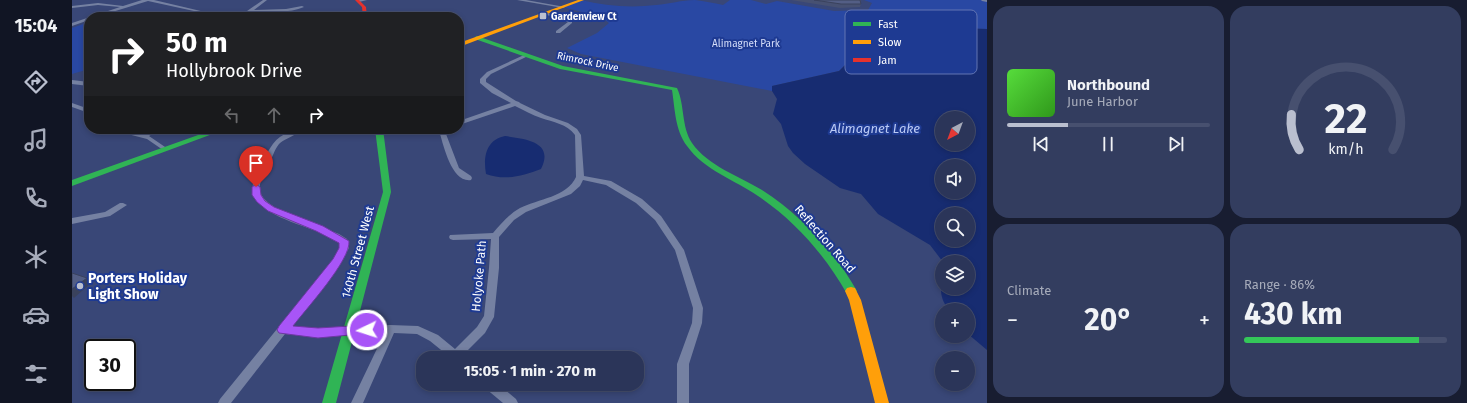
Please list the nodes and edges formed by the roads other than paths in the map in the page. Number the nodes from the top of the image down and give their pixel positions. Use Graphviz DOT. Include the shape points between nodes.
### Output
graph roads {
  1 [pos="148,0"];
  2 [pos="265,0"];
  3 [pos="360,0"];
  4 [pos="519,0"];
  5 [pos="582,0"];
  6 [pos="983,0"];
  7 [pos="987,1"];
  8 [pos="72,7"];
  9 [pos="123,7"];
  10 [pos="302,7"];
  11 [pos="563,7"];
  12 [pos="108,12"];
  13 [pos="203,12"];
  14 [pos="248,12"];
  15 [pos="364,12"];
  16 [pos="545,13"];
  17 [pos="84,20"];
  18 [pos="72,25"];
  19 [pos="558,32"];
  20 [pos="477,38"];
  21 [pos="464,43"];
  22 [pos="526,56"];
  23 [pos="72,82"];
  24 [pos="84,83"];
  25 [pos="675,89"];
  26 [pos="517,103"];
  27 [pos="72,104"];
  28 [pos="82,107"];
  29 [pos="464,121"];
  30 [pos="135,134"];
  31 [pos="147,134"];
  32 [pos="208,134"];
  33 [pos="292,134"];
  34 [pos="380,134"];
  35 [pos="443,134"];
  36 [pos="143,136"];
  37 [pos="165,149"];
  38 [pos="580,177"];
  39 [pos="468,178"];
  40 [pos="72,182"];
  41 [pos="123,205"];
  42 [pos="72,221"];
  43 [pos="495,236"];
  44 [pos="453,237"];
  45 [pos="390,329"];
  46 [pos="283,330"];
  47 [pos="349,331"];
  48 [pos="450,351"];
  49 [pos="463,351"];
  50 [pos="497,391"];
  51 [pos="224,403"];
  52 [pos="329,403"];
  53 [pos="357,403"];
  54 [pos="512,403"];
  55 [pos="683,403"];
  56 [pos="882,403"];
  1 -- 9 [label="street"];
  1 -- 13 [label="street"];
  2 -- 14 [label="street"];
  3 -- 15 [label="street"];
  4 -- 11 [label="street"];
  5 -- 11 [label="street"];
  6 -- 7 [label="street"];
  8 -- 9 [label="street" via="98,4"];
  9 -- 12 [label="street"];
  10 -- 14 [label="street"];
  11 -- 16 [label="street"];
  16 -- 19 [label="street" via="570,21 566,28"];
  16 -- 20 [label="street"];
  17 -- 18 [label="street"];
  20 -- 21 [label="street"];
  20 -- 22 [label="street, Rimrock Drive"];
  22 -- 25 [label="street, Rimrock Drive" via="562,68"];
  22 -- 26 [label="street" via="489,73 483,79 487,86"];
  23 -- 24 [label="street"];
  25 -- 56 [label="street, Reflection Road" via="683,131 690,145 709,162 783,210 802,228 844,278 855,300"];
  26 -- 29 [label="street"];
  26 -- 38 [label="street" via="538,115 575,130 578,135"];
  27 -- 28 [label="street"];
  30 -- 36 [label="street"];
  31 -- 36 [label="street"];
  32 -- 37 [label="street"];
  33 -- 46 [label="street" via="274,144 258,179 257,195 261,202 271,209 336,236 344,241 344,248 338,261"];
  34 -- 47 [label="street, 140th Street West" via="387,192"];
  35 -- 39 [label="street" via="456,169"];
  36 -- 37 [label="street"];
  37 -- 40 [label="street"];
  38 -- 43 [label="street, Holyoke Path" via="577,184 568,192 523,210 511,218"];
  38 -- 55 [label="street" via="608,183 639,201 658,218 679,250 698,308 697,323 683,364"];
  41 -- 42 [label="street" via="107,214"];
  43 -- 44 [label="street"];
  43 -- 49 [label="street, Holyoke Path" via="489,317"];
  45 -- 47 [label="street"];
  45 -- 48 [label="street" via="418,330"];
  45 -- 53 [label="street"];
  46 -- 47 [label="street" via="318,333"];
  46 -- 51 [label="street"];
  47 -- 52 [label="street, 140th Street West"];
  50 -- 54 [label="street"];
}
